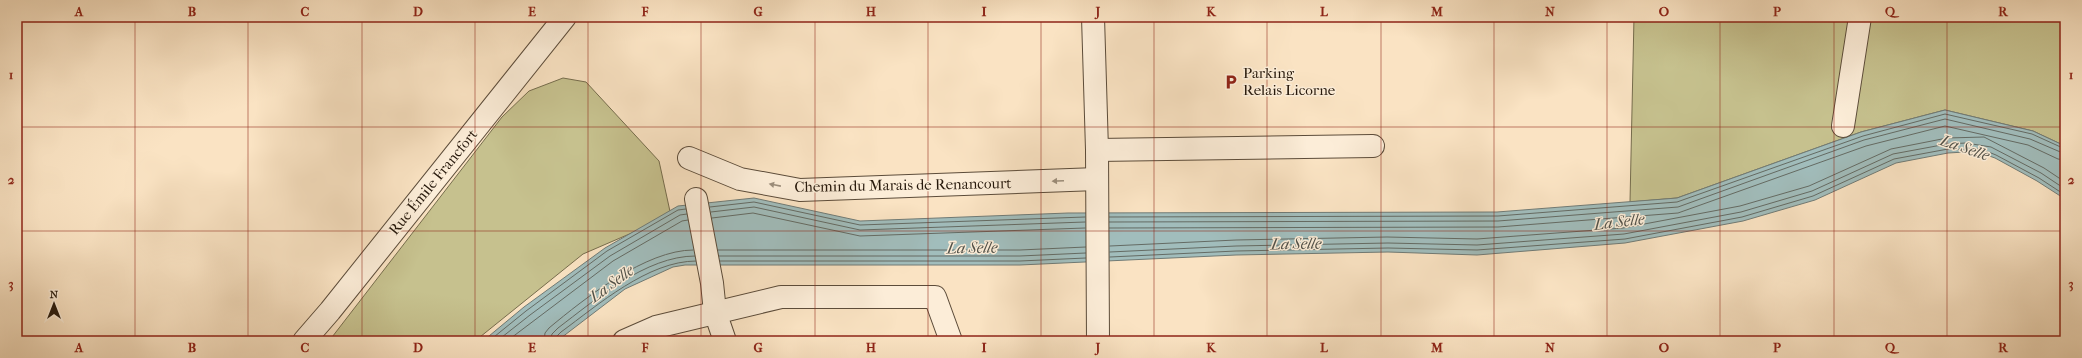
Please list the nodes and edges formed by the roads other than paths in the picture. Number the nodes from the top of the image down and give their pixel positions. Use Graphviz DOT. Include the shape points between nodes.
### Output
graph roads {
  1 [pos="1093,17"];
  2 [pos="1860,17"];
  3 [pos="561,19"];
  4 [pos="1843,126"];
  5 [pos="1373,146"];
  6 [pos="1097,150"];
  7 [pos="689,158"];
  8 [pos="1097,180"];
  9 [pos="696,199"];
  10 [pos="715,312"];
  11 [pos="304,341"];
  12 [pos="624,341"];
  13 [pos="725,341"];
  14 [pos="951,341"];
  15 [pos="1098,341"];
  1 -- 6 [label="street"];
  2 -- 4 [label="street"];
  3 -- 11 [label="street, Rue Émile Francfort"];
  5 -- 6 [label="street"];
  6 -- 8 [label="street"];
  8 -- 7 [label="street, Chemin du Marais de Renancourt, one-way" via="800,190 740,178"];
  8 -- 15 [label="street"];
  9 -- 10 [label="street"];
  10 -- 12 [label="street" via="656,327"];
  10 -- 13 [label="street"];
  10 -- 14 [label="street" via="781,297 935,297"];
}
